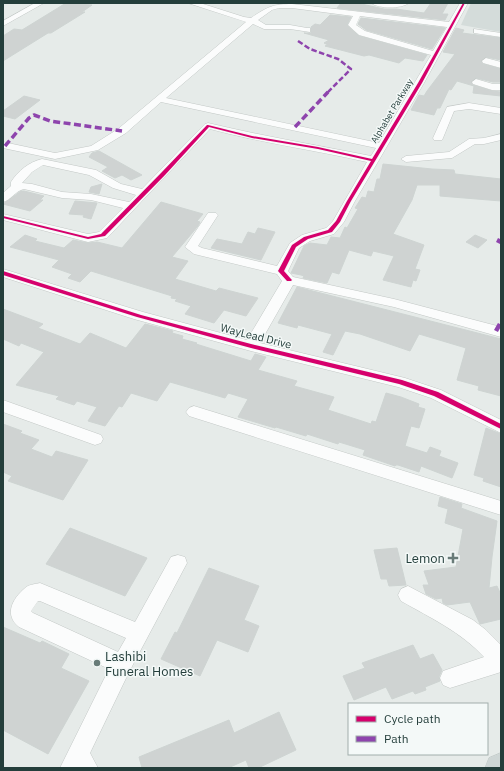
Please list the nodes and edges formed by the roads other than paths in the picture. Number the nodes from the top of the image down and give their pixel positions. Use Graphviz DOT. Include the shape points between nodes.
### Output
graph roads {
  1 [pos="40,3"];
  2 [pos="192,3"];
  3 [pos="375,3"];
  4 [pos="406,3"];
  5 [pos="464,3"];
  6 [pos="358,14"];
  7 [pos="253,20"];
  8 [pos="3,24"];
  9 [pos="451,26"];
  10 [pos="306,30"];
  11 [pos="477,31"];
  12 [pos="501,35"];
  13 [pos="435,54"];
  14 [pos="486,60"];
  15 [pos="501,64"];
  16 [pos="476,82"];
  17 [pos="501,87"];
  18 [pos="159,99"];
  19 [pos="501,111"];
  20 [pos="501,137"];
  21 [pos="438,138"];
  22 [pos="3,145"];
  23 [pos="381,146"];
  24 [pos="373,160"];
  25 [pos="406,160"];
  26 [pos="17,187"];
  27 [pos="143,193"];
  28 [pos="3,199"];
  29 [pos="130,206"];
  30 [pos="212,215"];
  31 [pos="3,217"];
  32 [pos="3,273"];
  33 [pos="285,275"];
  34 [pos="501,332"];
  35 [pos="251,346"];
  36 [pos="3,406"];
  37 [pos="194,412"];
  38 [pos="501,427"];
  39 [pos="95,439"];
  40 [pos="501,508"];
  41 [pos="178,563"];
  42 [pos="408,595"];
  43 [pos="139,634"];
  44 [pos="501,661"];
  45 [pos="122,665"];
  46 [pos="450,678"];
  47 [pos="79,764"];
  1 -- 8 [label="street"];
  2 -- 7 [label="street"];
  3 -- 4 [label="street"];
  5 -- 9 [label="street, Alphabet Parkway"];
  6 -- 7 [label="street" via="279,6 270,8"];
  6 -- 9 [label="street"];
  6 -- 13 [label="street" via="352,25 356,29"];
  7 -- 10 [label="street" via="264,27"];
  7 -- 18 [label="street"];
  9 -- 13 [label="street, Alphabet Parkway"];
  11 -- 12 [label="street"];
  13 -- 23 [label="street, Alphabet Parkway"];
  14 -- 15 [label="street"];
  16 -- 17 [label="street"];
  18 -- 22 [label="street" via="122,131 94,148 55,156"];
  18 -- 23 [label="street"];
  19 -- 21 [label="street" via="460,106 450,109"];
  20 -- 25 [label="street" via="473,141 452,155"];
  23 -- 24 [label="street, Alphabet Parkway"];
  24 -- 27 [label="street" via="208,126"];
  24 -- 33 [label="street, Alphabet Parkway" via="338,222 330,231 306,238 294,246"];
  26 -- 27 [label="street" via="16,182 25,172 42,162 92,172 117,186"];
  26 -- 28 [label="street"];
  26 -- 29 [label="street" via="32,186 62,195 91,197"];
  27 -- 29 [label="street"];
  29 -- 31 [label="street" via="103,235 88,238"];
  30 -- 33 [label="street" via="191,247"];
  32 -- 35 [label="street, WayLead Drive" via="138,316"];
  33 -- 34 [label="street"];
  33 -- 35 [label="street, Alphabet Parkway"];
  35 -- 38 [label="street, WayLead Drive" via="400,382 436,394"];
  36 -- 39 [label="street"];
  37 -- 40 [label="street"];
  41 -- 43 [label="street"];
  42 -- 44 [label="street" via="466,627"];
  43 -- 45 [label="street"];
  43 -- 45 [label="street" via="40,592 32,594 20,610 21,616 26,620"];
  44 -- 46 [label="street"];
  45 -- 47 [label="street"];
}
